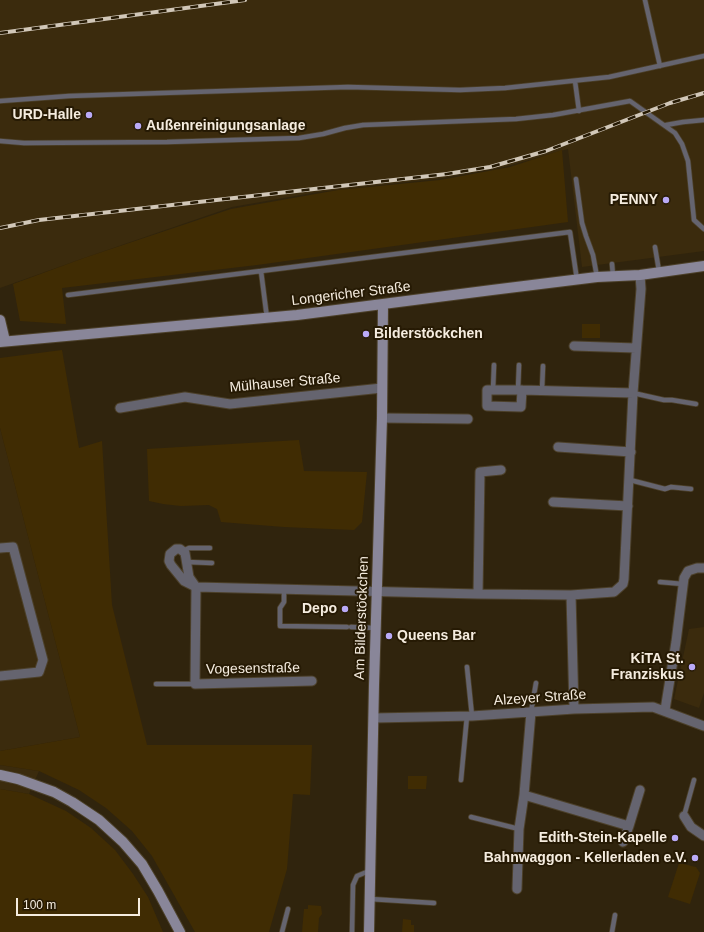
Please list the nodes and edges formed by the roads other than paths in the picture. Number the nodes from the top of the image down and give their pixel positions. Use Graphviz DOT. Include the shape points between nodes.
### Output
graph roads {
  1 [pos="645,0"];
  2 [pos="704,56"];
  3 [pos="660,66"];
  4 [pos="575,81"];
  5 [pos="0,101"];
  6 [pos="579,111"];
  7 [pos="704,120"];
  8 [pos="666,125"];
  9 [pos="0,141"];
  10 [pos="576,179"];
  11 [pos="704,229"];
  12 [pos="655,247"];
  13 [pos="612,264"];
  14 [pos="704,266"];
  15 [pos="261,271"];
  16 [pos="659,271"];
  17 [pos="640,275"];
  18 [pos="613,276"];
  19 [pos="597,278"];
  20 [pos="577,280"];
  21 [pos="68,295"];
  22 [pos="383,304"];
  23 [pos="267,318"];
  24 [pos="0,320"];
  25 [pos="3,342"];
  26 [pos="574,346"];
  27 [pos="636,348"];
  28 [pos="494,364"];
  29 [pos="519,365"];
  30 [pos="543,366"];
  31 [pos="382,388"];
  32 [pos="493,390"];
  33 [pos="520,390"];
  34 [pos="542,390"];
  35 [pos="634,393"];
  36 [pos="696,404"];
  37 [pos="120,408"];
  38 [pos="382,418"];
  39 [pos="468,419"];
  40 [pos="558,447"];
  41 [pos="631,452"];
  42 [pos="501,470"];
  43 [pos="630,480"];
  44 [pos="691,489"];
  45 [pos="554,502"];
  46 [pos="628,506"];
  47 [pos="0,548"];
  48 [pos="210,548"];
  49 [pos="184,551"];
  50 [pos="187,562"];
  51 [pos="212,563"];
  52 [pos="704,568"];
  53 [pos="660,582"];
  54 [pos="683,584"];
  55 [pos="196,587"];
  56 [pos="284,590"];
  57 [pos="377,592"];
  58 [pos="478,594"];
  59 [pos="571,595"];
  60 [pos="376,628"];
  61 [pos="467,667"];
  62 [pos="0,676"];
  63 [pos="312,682"];
  64 [pos="536,683"];
  65 [pos="156,684"];
  66 [pos="195,684"];
  67 [pos="574,709"];
  68 [pos="665,710"];
  69 [pos="531,712"];
  70 [pos="469,716"];
  71 [pos="374,718"];
  72 [pos="704,726"];
  73 [pos="0,775"];
  74 [pos="461,780"];
  75 [pos="694,780"];
  76 [pos="640,790"];
  77 [pos="524,795"];
  78 [pos="684,816"];
  79 [pos="471,817"];
  80 [pos="629,826"];
  81 [pos="519,829"];
  82 [pos="704,836"];
  83 [pos="623,842"];
  84 [pos="371,871"];
  85 [pos="517,889"];
  86 [pos="370,899"];
  87 [pos="434,903"];
  88 [pos="288,908"];
  89 [pos="615,915"];
  90 [pos="178,929"];
  91 [pos="282,932"];
  92 [pos="352,932"];
  93 [pos="370,932"];
  94 [pos="612,932"];
  1 -- 3 [label="lane"];
  2 -- 3 [label="lane"];
  3 -- 4 [label="lane"];
  4 -- 5 [label="lane" via="481,89 348,87 69,96"];
  4 -- 6 [label="lane"];
  6 -- 8 [label="lane" via="630,102"];
  6 -- 9 [label="lane" via="516,119 363,125 299,138 167,142"];
  7 -- 8 [label="lane"];
  8 -- 11 [label="lane" via="682,144 688,161 694,220"];
  10 -- 19 [label="lane" via="582,223 593,255"];
  12 -- 16 [label="lane"];
  13 -- 18 [label="lane"];
  14 -- 16 [label="street, Longericher Straße"];
  15 -- 20 [label="lane" via="570,232"];
  15 -- 21 [label="lane"];
  15 -- 23 [label="lane"];
  16 -- 17 [label="street, Longericher Straße"];
  17 -- 18 [label="street, Longericher Straße"];
  17 -- 27 [label="street"];
  18 -- 19 [label="street, Longericher Straße"];
  19 -- 20 [label="street, Longericher Straße"];
  20 -- 22 [label="street, Longericher Straße"];
  22 -- 23 [label="street, Longericher Straße"];
  22 -- 31 [label="street, Am Bilderstöckchen"];
  23 -- 25 [label="street, Longericher Straße"];
  24 -- 25 [label="street"];
  26 -- 27 [label="street"];
  27 -- 35 [label="street"];
  28 -- 32 [label="lane"];
  29 -- 33 [label="lane"];
  30 -- 34 [label="lane"];
  31 -- 37 [label="street, Mülhauser Straße" via="230,404 184,397"];
  31 -- 38 [label="street, Am Bilderstöckchen"];
  32 -- 33 [label="street"];
  32 -- 33 [label="street" via="487,390 487,406 521,407"];
  33 -- 34 [label="street"];
  34 -- 35 [label="street"];
  35 -- 36 [label="lane"];
  35 -- 41 [label="street"];
  38 -- 39 [label="street"];
  38 -- 57 [label="street, Am Bilderstöckchen"];
  40 -- 41 [label="street"];
  41 -- 43 [label="street"];
  42 -- 58 [label="street" via="480,472"];
  43 -- 44 [label="lane" via="665,489"];
  43 -- 46 [label="street"];
  45 -- 46 [label="street"];
  46 -- 59 [label="street" via="623,584 614,592"];
  47 -- 62 [label="street" via="13,547 43,660 39,672"];
  48 -- 49 [label="lane" via="189,548"];
  49 -- 50 [label="street, Vogesenstraße"];
  49 -- 55 [label="street" via="172,551 169,561 184,580"];
  50 -- 51 [label="lane"];
  50 -- 55 [label="street, Vogesenstraße" via="189,577"];
  52 -- 54 [label="street" via="688,571"];
  53 -- 54 [label="lane"];
  54 -- 68 [label="street"];
  55 -- 56 [label="street"];
  55 -- 66 [label="street, Vogesenstraße"];
  56 -- 57 [label="street"];
  56 -- 60 [label="lane" via="280,626"];
  57 -- 58 [label="street"];
  57 -- 60 [label="street, Am Bilderstöckchen"];
  58 -- 59 [label="street"];
  59 -- 67 [label="street"];
  60 -- 71 [label="street, Am Bilderstöckchen"];
  61 -- 70 [label="lane"];
  63 -- 66 [label="street, Vogesenstraße"];
  64 -- 69 [label="lane"];
  65 -- 66 [label="lane"];
  67 -- 68 [label="street, Alzeyer Straße" via="653,707"];
  67 -- 69 [label="street, Alzeyer Straße"];
  68 -- 72 [label="street, Alzeyer Straße"];
  69 -- 70 [label="street, Alzeyer Straße"];
  69 -- 77 [label="street"];
  70 -- 71 [label="street, Alzeyer Straße"];
  70 -- 74 [label="lane"];
  71 -- 84 [label="street, Am Bilderstöckchen"];
  73 -- 90 [label="street" via="54,792 99,820 142,864"];
  75 -- 78 [label="lane"];
  76 -- 80 [label="street"];
  77 -- 80 [label="street"];
  77 -- 81 [label="street"];
  78 -- 82 [label="street" via="691,827"];
  79 -- 81 [label="lane"];
  80 -- 83 [label="street"];
  81 -- 85 [label="street"];
  84 -- 86 [label="street, Am Bilderstöckchen"];
  84 -- 92 [label="lane" via="357,876 353,885"];
  86 -- 87 [label="lane"];
  86 -- 93 [label="street, Am Bilderstöckchen"];
  88 -- 91 [label="lane"];
  89 -- 94 [label="lane"];
}
